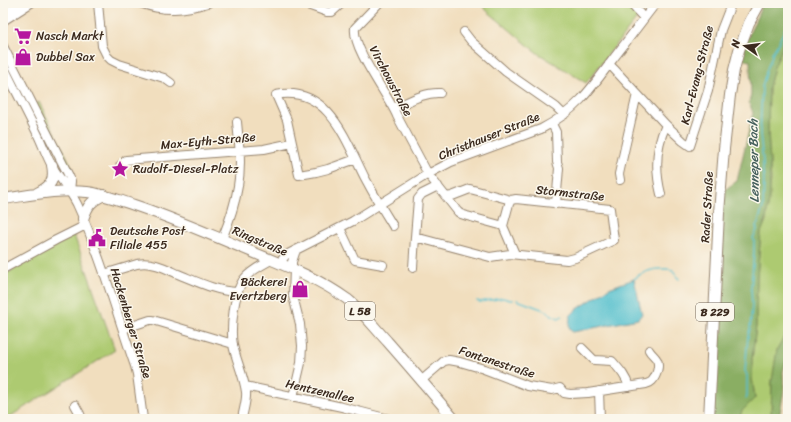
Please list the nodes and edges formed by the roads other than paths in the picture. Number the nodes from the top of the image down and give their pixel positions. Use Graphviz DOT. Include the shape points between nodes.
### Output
graph roads {
  1 [pos="26,3"];
  2 [pos="31,3"];
  3 [pos="98,3"];
  4 [pos="140,3"];
  5 [pos="208,3"];
  6 [pos="302,3"];
  7 [pos="342,3"];
  8 [pos="379,3"];
  9 [pos="630,3"];
  10 [pos="656,3"];
  11 [pos="730,3"];
  12 [pos="760,3"];
  13 [pos="3,13"];
  14 [pos="644,18"];
  15 [pos="3,21"];
  16 [pos="464,32"];
  17 [pos="3,46"];
  18 [pos="610,64"];
  19 [pos="3,65"];
  20 [pos="171,83"];
  21 [pos="440,93"];
  22 [pos="637,94"];
  23 [pos="394,108"];
  24 [pos="564,115"];
  25 [pos="237,122"];
  26 [pos="552,124"];
  27 [pos="666,125"];
  28 [pos="292,143"];
  29 [pos="239,151"];
  30 [pos="356,159"];
  31 [pos="52,165"];
  32 [pos="120,166"];
  33 [pos="428,174"];
  34 [pos="620,180"];
  35 [pos="438,186"];
  36 [pos="70,192"];
  37 [pos="36,194"];
  38 [pos="661,194"];
  39 [pos="104,195"];
  40 [pos="446,197"];
  41 [pos="3,199"];
  42 [pos="511,200"];
  43 [pos="380,204"];
  44 [pos="556,204"];
  45 [pos="85,222"];
  46 [pos="393,226"];
  47 [pos="503,226"];
  48 [pos="340,228"];
  49 [pos="416,237"];
  50 [pos="222,239"];
  51 [pos="296,250"];
  52 [pos="514,254"];
  53 [pos="275,262"];
  54 [pos="383,265"];
  55 [pos="413,268"];
  56 [pos="3,269"];
  57 [pos="293,269"];
  58 [pos="104,274"];
  59 [pos="237,292"];
  60 [pos="123,329"];
  61 [pos="233,344"];
  62 [pos="582,348"];
  63 [pos="649,350"];
  64 [pos="422,380"];
  65 [pos="245,386"];
  66 [pos="629,387"];
  67 [pos="599,391"];
  68 [pos="293,397"];
  69 [pos="75,405"];
  70 [pos="82,419"];
  71 [pos="143,419"];
  72 [pos="242,419"];
  73 [pos="389,419"];
  74 [pos="454,419"];
  75 [pos="600,419"];
  76 [pos="709,419"];
  1 -- 13 [label="street"];
  2 -- 15 [label="street"];
  3 -- 20 [label="street" via="102,46 107,56 119,64 164,78"];
  4 -- 5 [label="street" via="157,8 175,9"];
  6 -- 7 [label="street" via="327,12 332,12"];
  8 -- 23 [label="street, Virchowstraße" via="355,28 355,34 363,55"];
  9 -- 14 [label="street"];
  10 -- 14 [label="street, Christhauser Straße"];
  11 -- 27 [label="street, Karl-Evang-Straße" via="721,30 708,91 690,146"];
  12 -- 76 [label="main road, Rader Straße / B 229" via="749,23 734,70 724,149"];
  14 -- 18 [label="street, Christhauser Straße"];
  16 -- 24 [label="street" via="471,42 506,72"];
  17 -- 36 [label="street, Hackenberger Straße" via="70,176"];
  18 -- 22 [label="street, Karl-Evang-Straße"];
  18 -- 24 [label="street, Christhauser Straße" via="574,108"];
  19 -- 31 [label="street, Hackenberger Straße"];
  21 -- 23 [label="street" via="432,92"];
  22 -- 27 [label="street, Karl-Evang-Straße"];
  22 -- 34 [label="street" via="619,174"];
  23 -- 33 [label="street, Virchowstraße"];
  24 -- 26 [label="street, Christhauser Straße"];
  25 -- 29 [label="street"];
  26 -- 33 [label="street, Christhauser Straße" via="451,162"];
  26 -- 44 [label="street" via="556,132 559,168"];
  27 -- 38 [label="street, Karl-Evang-Straße" via="661,135 657,160 657,180"];
  28 -- 29 [label="street, Max-Eyth-Straße"];
  28 -- 30 [label="street" via="299,174 328,169"];
  28 -- 30 [label="street" via="287,120 276,95 300,95 322,106 339,127"];
  29 -- 32 [label="street, Max-Eyth-Straße" via="126,160"];
  29 -- 50 [label="street" via="240,174 237,194"];
  30 -- 43 [label="street"];
  31 -- 36 [label="street, Hackenberger Straße"];
  31 -- 37 [label="main road" via="52,181 45,190"];
  33 -- 35 [label="street"];
  33 -- 43 [label="street, Christhauser Straße"];
  35 -- 40 [label="street"];
  35 -- 49 [label="street" via="422,194 418,199"];
  36 -- 37 [label="main road, Ringstraße / L 58"];
  36 -- 39 [label="main road, Ringstraße / L 58"];
  36 -- 45 [label="street, Hackenberger Straße"];
  37 -- 41 [label="main road, Ringstraße / L 58"];
  39 -- 45 [label="main road" via="89,205"];
  39 -- 50 [label="main road, Ringstraße / L 58"];
  40 -- 42 [label="street, Stormstraße" via="470,189"];
  40 -- 47 [label="street" via="460,213"];
  42 -- 44 [label="street, Stormstraße"];
  42 -- 47 [label="street"];
  43 -- 46 [label="street"];
  43 -- 48 [label="street, Christhauser Straße"];
  44 -- 52 [label="street, Stormstraße" via="610,209 614,240 569,260"];
  45 -- 56 [label="street"];
  45 -- 58 [label="street, Hackenberger Straße"];
  47 -- 52 [label="street"];
  48 -- 51 [label="street, Christhauser Straße"];
  48 -- 54 [label="street" via="355,260"];
  49 -- 52 [label="street" via="490,257"];
  49 -- 55 [label="street"];
  50 -- 53 [label="main road, Ringstraße / L 58"];
  51 -- 53 [label="street, Christhauser Straße"];
  51 -- 57 [label="street" via="292,262"];
  53 -- 57 [label="main road, Ringstraße / L 58"];
  53 -- 59 [label="street, Christhauser Straße" via="262,265 246,276"];
  57 -- 64 [label="main road, Ringstraße / L 58" via="348,300"];
  57 -- 68 [label="street" via="292,296 300,324 302,346"];
  58 -- 59 [label="street" via="137,264 151,263 207,286"];
  58 -- 60 [label="street, Hackenberger Straße"];
  59 -- 61 [label="street, Christhauser Straße"];
  60 -- 61 [label="street" via="153,320"];
  60 -- 71 [label="street, Hackenberger Straße" via="137,374"];
  61 -- 65 [label="street, Christhauser Straße"];
  62 -- 66 [label="street" via="594,360 612,361"];
  63 -- 66 [label="street, Fontanestraße" via="658,363 654,379 649,383"];
  64 -- 67 [label="street, Fontanestraße" via="444,361 449,360 469,364 540,389 560,388 564,393 570,394"];
  64 -- 74 [label="main road, Ringstraße / L 58"];
  65 -- 68 [label="street, Hentzenallee"];
  65 -- 72 [label="street, Christhauser Straße"];
  66 -- 67 [label="street, Fontanestraße"];
  67 -- 75 [label="street"];
  68 -- 73 [label="street, Hentzenallee"];
  69 -- 70 [label="street"];
}
